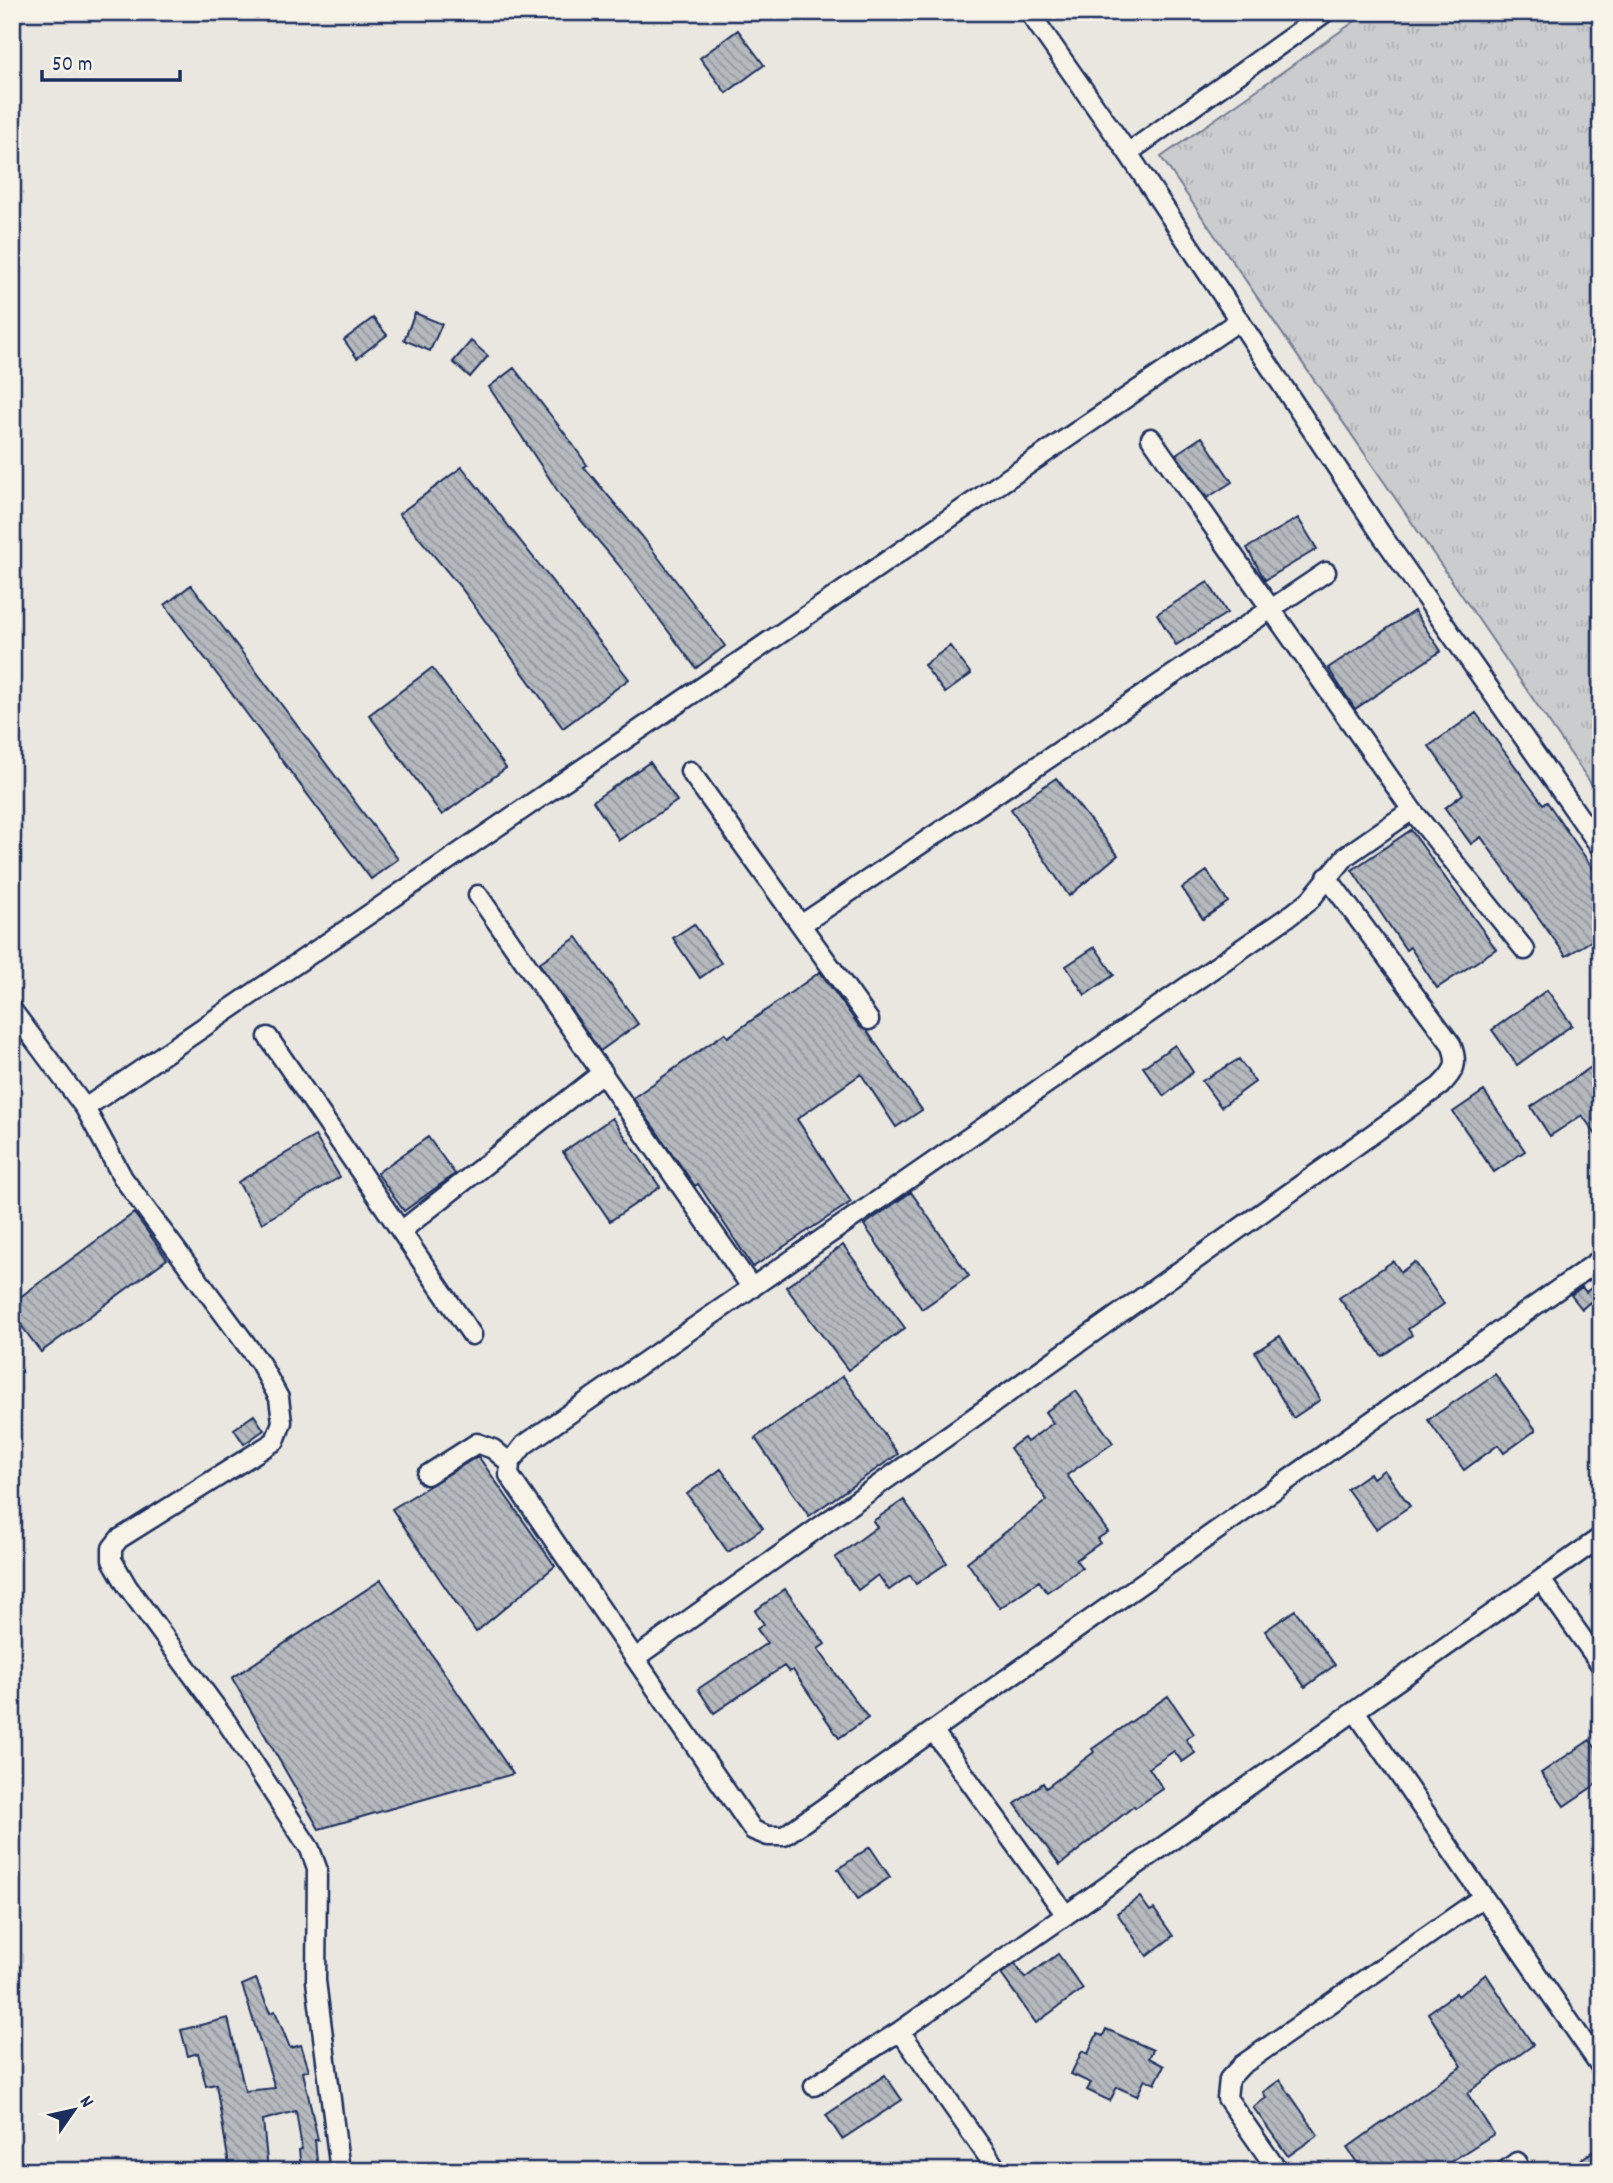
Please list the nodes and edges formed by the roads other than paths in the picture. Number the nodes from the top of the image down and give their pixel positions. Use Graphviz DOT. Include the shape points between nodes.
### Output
graph roads {
  1 [pos="1029,12"];
  2 [pos="1326,12"];
  3 [pos="1128,153"];
  4 [pos="1240,320"];
  5 [pos="1151,438"];
  6 [pos="1326,572"];
  7 [pos="1272,607"];
  8 [pos="690,771"];
  9 [pos="1412,810"];
  10 [pos="1601,848"];
  11 [pos="1327,877"];
  12 [pos="478,895"];
  13 [pos="802,925"];
  14 [pos="1525,950"];
  15 [pos="12,1010"];
  16 [pos="869,1020"];
  17 [pos="268,1037"];
  18 [pos="603,1072"];
  19 [pos="85,1108"];
  20 [pos="401,1231"];
  21 [pos="1601,1259"];
  22 [pos="752,1288"];
  23 [pos="472,1335"];
  24 [pos="510,1462"];
  25 [pos="427,1475"];
  26 [pos="1601,1537"];
  27 [pos="1541,1580"];
  28 [pos="635,1658"];
  29 [pos="1601,1665"];
  30 [pos="1354,1711"];
  31 [pos="934,1731"];
  32 [pos="1483,1898"];
  33 [pos="1066,1916"];
  34 [pos="900,2031"];
  35 [pos="1601,2067"];
  36 [pos="814,2086"];
  37 [pos="340,2171"];
  38 [pos="998,2171"];
  39 [pos="1278,2171"];
  1 -- 3 [label="street"];
  2 -- 3 [label="street"];
  3 -- 4 [label="street"];
  4 -- 10 [label="street" via="1381,534"];
  4 -- 19 [label="street"];
  5 -- 7 [label="street"];
  6 -- 7 [label="street"];
  7 -- 9 [label="street"];
  7 -- 13 [label="street"];
  8 -- 13 [label="street"];
  9 -- 11 [label="street" via="1346,856"];
  9 -- 14 [label="street"];
  11 -- 22 [label="street" via="1292,914"];
  11 -- 28 [label="street" via="1451,1044 1457,1060 1453,1073"];
  12 -- 18 [label="street"];
  13 -- 16 [label="street"];
  15 -- 19 [label="street"];
  17 -- 20 [label="street"];
  18 -- 20 [label="street"];
  18 -- 22 [label="street"];
  19 -- 37 [label="street" via="122,1178 261,1363 279,1398 282,1422 275,1441 119,1539 112,1548 112,1560 310,1849 317,1868 316,1981"];
  20 -- 23 [label="street"];
  21 -- 31 [label="street"];
  22 -- 24 [label="street" via="524,1445"];
  24 -- 25 [label="street" via="477,1443"];
  24 -- 28 [label="street" via="513,1485"];
  26 -- 27 [label="street"];
  27 -- 29 [label="street"];
  27 -- 30 [label="street"];
  28 -- 31 [label="street" via="753,1829 768,1836 784,1836"];
  30 -- 32 [label="street"];
  30 -- 33 [label="street"];
  31 -- 33 [label="street"];
  32 -- 35 [label="street"];
  32 -- 39 [label="street" via="1242,2065 1229,2079 1227,2098"];
  33 -- 34 [label="street"];
  34 -- 36 [label="street"];
  34 -- 38 [label="street"];
}
